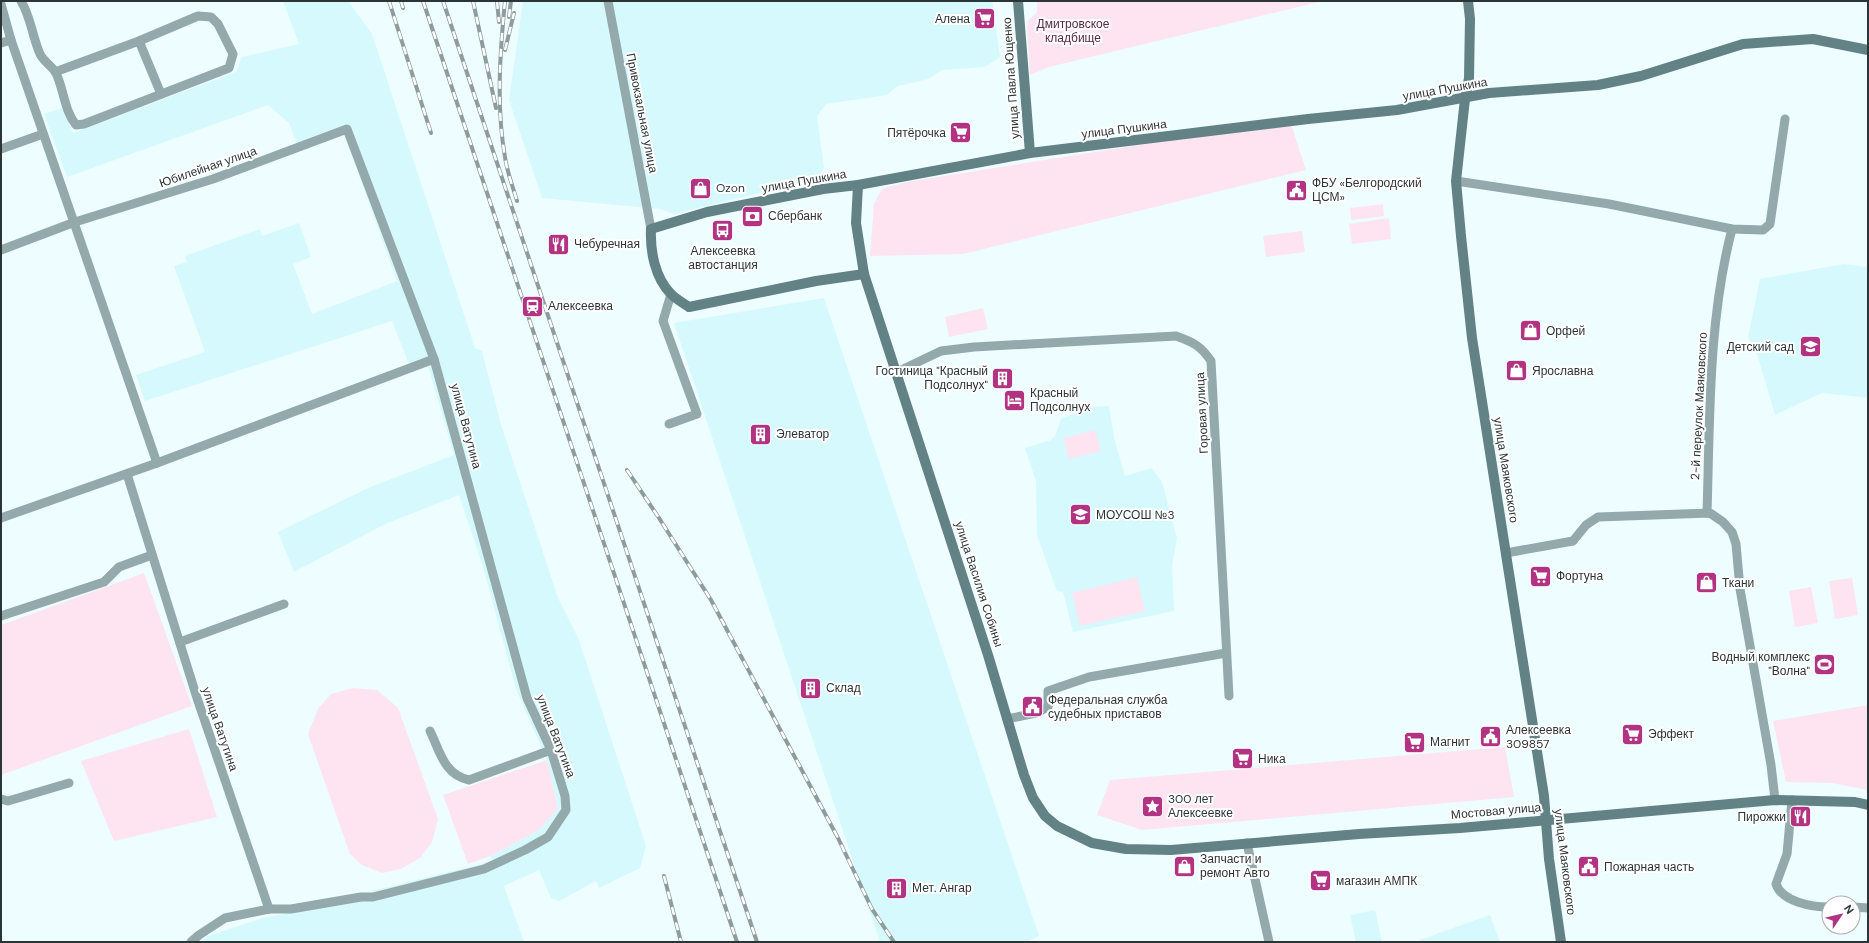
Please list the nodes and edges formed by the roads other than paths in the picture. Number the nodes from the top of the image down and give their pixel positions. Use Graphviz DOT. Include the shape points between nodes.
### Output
graph roads {
  1 [pos="21,1"];
  2 [pos="608,1"];
  3 [pos="1018,1"];
  4 [pos="1468,1"];
  5 [pos="1,4"];
  6 [pos="11,40"];
  7 [pos="139,41"];
  8 [pos="1,43"];
  9 [pos="1868,50"];
  10 [pos="55,72"];
  11 [pos="161,94"];
  12 [pos="1465,99"];
  13 [pos="1784,119"];
  14 [pos="347,129"];
  15 [pos="43,134"];
  16 [pos="1,149"];
  17 [pos="1030,153"];
  18 [pos="1456,181"];
  19 [pos="858,185"];
  20 [pos="75,222"];
  21 [pos="651,229"];
  22 [pos="1732,229"];
  23 [pos="1,250"];
  24 [pos="864,274"];
  25 [pos="671,294"];
  26 [pos="434,359"];
  27 [pos="897,372"];
  28 [pos="669,424"];
  29 [pos="157,463"];
  30 [pos="127,474"];
  31 [pos="1707,513"];
  32 [pos="1,518"];
  33 [pos="1506,553"];
  34 [pos="152,554"];
  35 [pos="284,604"];
  36 [pos="1,616"];
  37 [pos="180,642"];
  38 [pos="1226,653"];
  39 [pos="1229,696"];
  40 [pos="1007,719"];
  41 [pos="430,731"];
  42 [pos="551,750"];
  43 [pos="69,783"];
  44 [pos="1,799"];
  45 [pos="1775,800"];
  46 [pos="1792,800"];
  47 [pos="1868,805"];
  48 [pos="1546,820"];
  49 [pos="1247,843"];
  50 [pos="1126,850"];
  51 [pos="1821,907"];
  52 [pos="269,909"];
  53 [pos="191,942"];
  54 [pos="1269,942"];
  55 [pos="1562,942"];
  1 -- 10 [label="street" via="27,11 40,54"];
  2 -- 21 [label="street, Привокзальная улица"];
  3 -- 17 [label="street, улица Павла Ющенко"];
  4 -- 12 [label="street, улица Маяковского" via="1470,64"];
  5 -- 6 [label="street"];
  6 -- 8 [label="street"];
  6 -- 15 [label="street"];
  7 -- 10 [label="street"];
  7 -- 11 [label="street"];
  7 -- 11 [label="street" via="198,16 211,17 218,24 233,54 229,68"];
  9 -- 12 [label="street, улица Пушкина" via="1813,40 1743,44 1641,76 1598,85 1489,94"];
  10 -- 11 [label="street" via="70,118 76,125"];
  12 -- 17 [label="street, улица Пушкина" via="1397,110 1302,119"];
  12 -- 18 [label="street, улица Маяковского"];
  13 -- 22 [label="street" via="1770,224 1763,230"];
  14 -- 20 [label="street, Юбилейная улица" via="213,179"];
  14 -- 26 [label="street, улица Ватутина"];
  15 -- 16 [label="street"];
  15 -- 20 [label="street"];
  17 -- 19 [label="street, улица Пушкина"];
  18 -- 22 [label="street" via="1610,204"];
  18 -- 33 [label="street, улица Маяковского" via="1472,338"];
  19 -- 21 [label="street, улица Пушкина" via="823,189 707,212"];
  19 -- 24 [label="street, улица Василия Собины" via="856,223"];
  20 -- 23 [label="street, Юбилейная улица"];
  20 -- 29 [label="street"];
  21 -- 25 [label="street" via="650,244 657,270"];
  22 -- 31 [label="street, 2-й переулок Маяковского" via="1712,352"];
  24 -- 25 [label="street" via="816,281 689,307"];
  24 -- 27 [label="street, улица Василия Собины"];
  25 -- 28 [label="street" via="663,321 697,414"];
  26 -- 29 [label="street"];
  26 -- 42 [label="street, улица Ватутина" via="527,698"];
  27 -- 38 [label="street, Горовая улица" via="941,351 974,347 1176,336 1204,350 1211,361"];
  27 -- 40 [label="street, улица Василия Собины"];
  29 -- 30 [label="street"];
  30 -- 32 [label="street"];
  30 -- 34 [label="street, улица Ватутина"];
  31 -- 33 [label="street" via="1598,517 1586,525 1573,541"];
  31 -- 45 [label="street" via="1716,516 1728,526 1736,544 1740,589"];
  33 -- 48 [label="street, улица Маяковского"];
  34 -- 36 [label="street" via="119,567 104,582"];
  34 -- 37 [label="street, улица Ватутина"];
  35 -- 37 [label="street"];
  37 -- 52 [label="street, улица Ватутина"];
  38 -- 39 [label="street, Горовая улица"];
  38 -- 40 [label="street" via="1089,677 1048,691 1048,707 1036,713"];
  40 -- 50 [label="street, улица Василия Собины" via="1033,798 1045,816 1057,826 1092,843"];
  41 -- 42 [label="street" via="448,769 458,778 469,780"];
  42 -- 52 [label="street, улица Ватутина" via="565,796 566,810 548,837 525,850 484,869 373,896 291,909"];
  43 -- 44 [label="street" via="8,801"];
  45 -- 46 [label="street, Мостовая улица"];
  45 -- 48 [label="street, Мостовая улица"];
  46 -- 47 [label="street, Мостовая улица" via="1855,802"];
  46 -- 51 [label="street" via="1787,854 1776,884 1779,892 1792,900"];
  48 -- 49 [label="street, Мостовая улица"];
  48 -- 55 [label="street, улица Маяковского" via="1549,859"];
  49 -- 50 [label="street, Мостовая улица" via="1171,850"];
  49 -- 54 [label="street"];
  52 -- 53 [label="street, улица Ватутина" via="225,918"];
}
